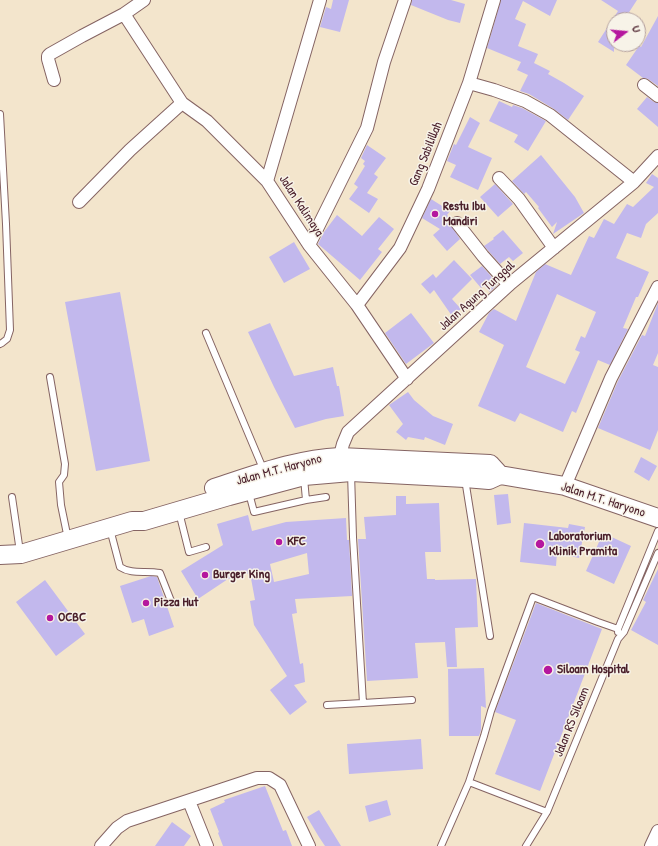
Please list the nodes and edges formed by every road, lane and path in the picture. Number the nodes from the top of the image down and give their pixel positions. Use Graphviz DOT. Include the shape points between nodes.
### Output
graph roads {
  1 [pos="144,0"];
  2 [pos="320,0"];
  3 [pos="405,0"];
  4 [pos="494,0"];
  5 [pos="124,14"];
  6 [pos="54,80"];
  7 [pos="469,83"];
  8 [pos="644,85"];
  9 [pos="658,96"];
  10 [pos="182,103"];
  11 [pos="0,114"];
  12 [pos="658,156"];
  13 [pos="499,178"];
  14 [pos="267,181"];
  15 [pos="634,182"];
  16 [pos="79,202"];
  17 [pos="457,223"];
  18 [pos="309,245"];
  19 [pos="554,248"];
  20 [pos="509,285"];
  21 [pos="658,287"];
  22 [pos="357,305"];
  23 [pos="206,333"];
  24 [pos="0,344"];
  25 [pos="50,378"];
  26 [pos="407,378"];
  27 [pos="342,467"];
  28 [pos="264,472"];
  29 [pos="500,475"];
  30 [pos="304,476"];
  31 [pos="465,478"];
  32 [pos="565,486"];
  33 [pos="248,491"];
  34 [pos="12,497"];
  35 [pos="326,497"];
  36 [pos="306,500"];
  37 [pos="178,511"];
  38 [pos="658,518"];
  39 [pos="132,521"];
  40 [pos="109,528"];
  41 [pos="658,531"];
  42 [pos="69,540"];
  43 [pos="206,547"];
  44 [pos="658,552"];
  45 [pos="20,554"];
  46 [pos="0,555"];
  47 [pos="171,601"];
  48 [pos="618,629"];
  49 [pos="490,636"];
  50 [pos="618,639"];
  51 [pos="412,700"];
  52 [pos="363,703"];
  53 [pos="327,704"];
  54 [pos="469,782"];
  55 [pos="189,801"];
  56 [pos="547,812"];
  57 [pos="658,831"];
  58 [pos="101,846"];
  59 [pos="207,846"];
  60 [pos="309,846"];
  61 [pos="440,846"];
  62 [pos="526,846"];
  63 [pos="651,846"];
  1 -- 5 [label="street"];
  2 -- 14 [label="street, Jalan Kalimaya"];
  3 -- 18 [label="street" via="384,62 367,128"];
  4 -- 7 [label="street, Gang Sabilillah"];
  5 -- 6 [label="street" via="50,54 48,59"];
  5 -- 10 [label="street"];
  7 -- 15 [label="street" via="524,101 550,116"];
  7 -- 22 [label="street, Gang Sabilillah" via="428,189 400,248"];
  8 -- 9 [label="street"];
  10 -- 14 [label="street" via="207,121"];
  10 -- 16 [label="street" via="130,150"];
  11 -- 24 [label="lane" via="10,330 7,339"];
  12 -- 15 [label="street, Jalan Agung Tunggal"];
  13 -- 19 [label="street" via="519,199"];
  14 -- 18 [label="street, Jalan Kalimaya"];
  15 -- 19 [label="street, Jalan Agung Tunggal"];
  17 -- 20 [label="street"];
  18 -- 22 [label="street, Jalan Kalimaya"];
  19 -- 20 [label="street, Jalan Agung Tunggal"];
  20 -- 26 [label="street, Jalan Agung Tunggal"];
  21 -- 32 [label="street" via="611,378"];
  22 -- 26 [label="street, Jalan Kalimaya"];
  23 -- 28 [label="lane"];
  25 -- 42 [label="lane" via="65,464 64,475 59,482"];
  26 -- 27 [label="street, Jalan Agung Tunggal" via="348,432 344,439"];
  27 -- 28 [label="main road, Jalan M.T. Haryono" via="324,458"];
  27 -- 29 [label="main road, Jalan M.T. Haryono" via="490,464"];
  27 -- 30 [label="main road, Jalan M.T. Haryono"];
  27 -- 31 [label="main road, Jalan M.T. Haryono"];
  27 -- 52 [label="lane" via="353,537"];
  28 -- 39 [label="main road, Jalan M.T. Haryono" via="173,501 141,514"];
  29 -- 31 [label="main road, Jalan M.T. Haryono" via="489,480"];
  29 -- 32 [label="main road, Jalan M.T. Haryono"];
  30 -- 33 [label="main road, Jalan M.T. Haryono"];
  30 -- 36 [label="lane"];
  31 -- 49 [label="lane"];
  32 -- 38 [label="main road, Jalan M.T. Haryono"];
  33 -- 36 [label="lane" via="254,512"];
  33 -- 37 [label="main road, Jalan M.T. Haryono"];
  34 -- 45 [label="lane"];
  35 -- 36 [label="lane"];
  37 -- 39 [label="main road, Jalan M.T. Haryono" via="144,521"];
  37 -- 43 [label="lane" via="189,552"];
  39 -- 40 [label="main road, Jalan M.T. Haryono"];
  40 -- 42 [label="main road, Jalan M.T. Haryono"];
  40 -- 47 [label="lane" via="120,567 127,571 160,573"];
  41 -- 48 [label="lane, Jalan RS Siloam"];
  42 -- 45 [label="main road, Jalan M.T. Haryono"];
  44 -- 50 [label="lane, Jalan RS Siloam" via="624,632"];
  45 -- 46 [label="main road, Jalan M.T. Haryono"];
  48 -- 50 [label="lane, Jalan RS Siloam"];
  48 -- 54 [label="lane" via="533,597 491,711"];
  50 -- 56 [label="lane, Jalan RS Siloam"];
  51 -- 52 [label="lane"];
  52 -- 53 [label="lane"];
  54 -- 56 [label="lane"];
  54 -- 61 [label="lane"];
  55 -- 58 [label="street" via="127,821 116,828"];
  55 -- 59 [label="street"];
  55 -- 60 [label="street" via="257,778 269,778 280,784"];
  56 -- 62 [label="lane, Jalan RS Siloam"];
  57 -- 63 [label="street"];
}
